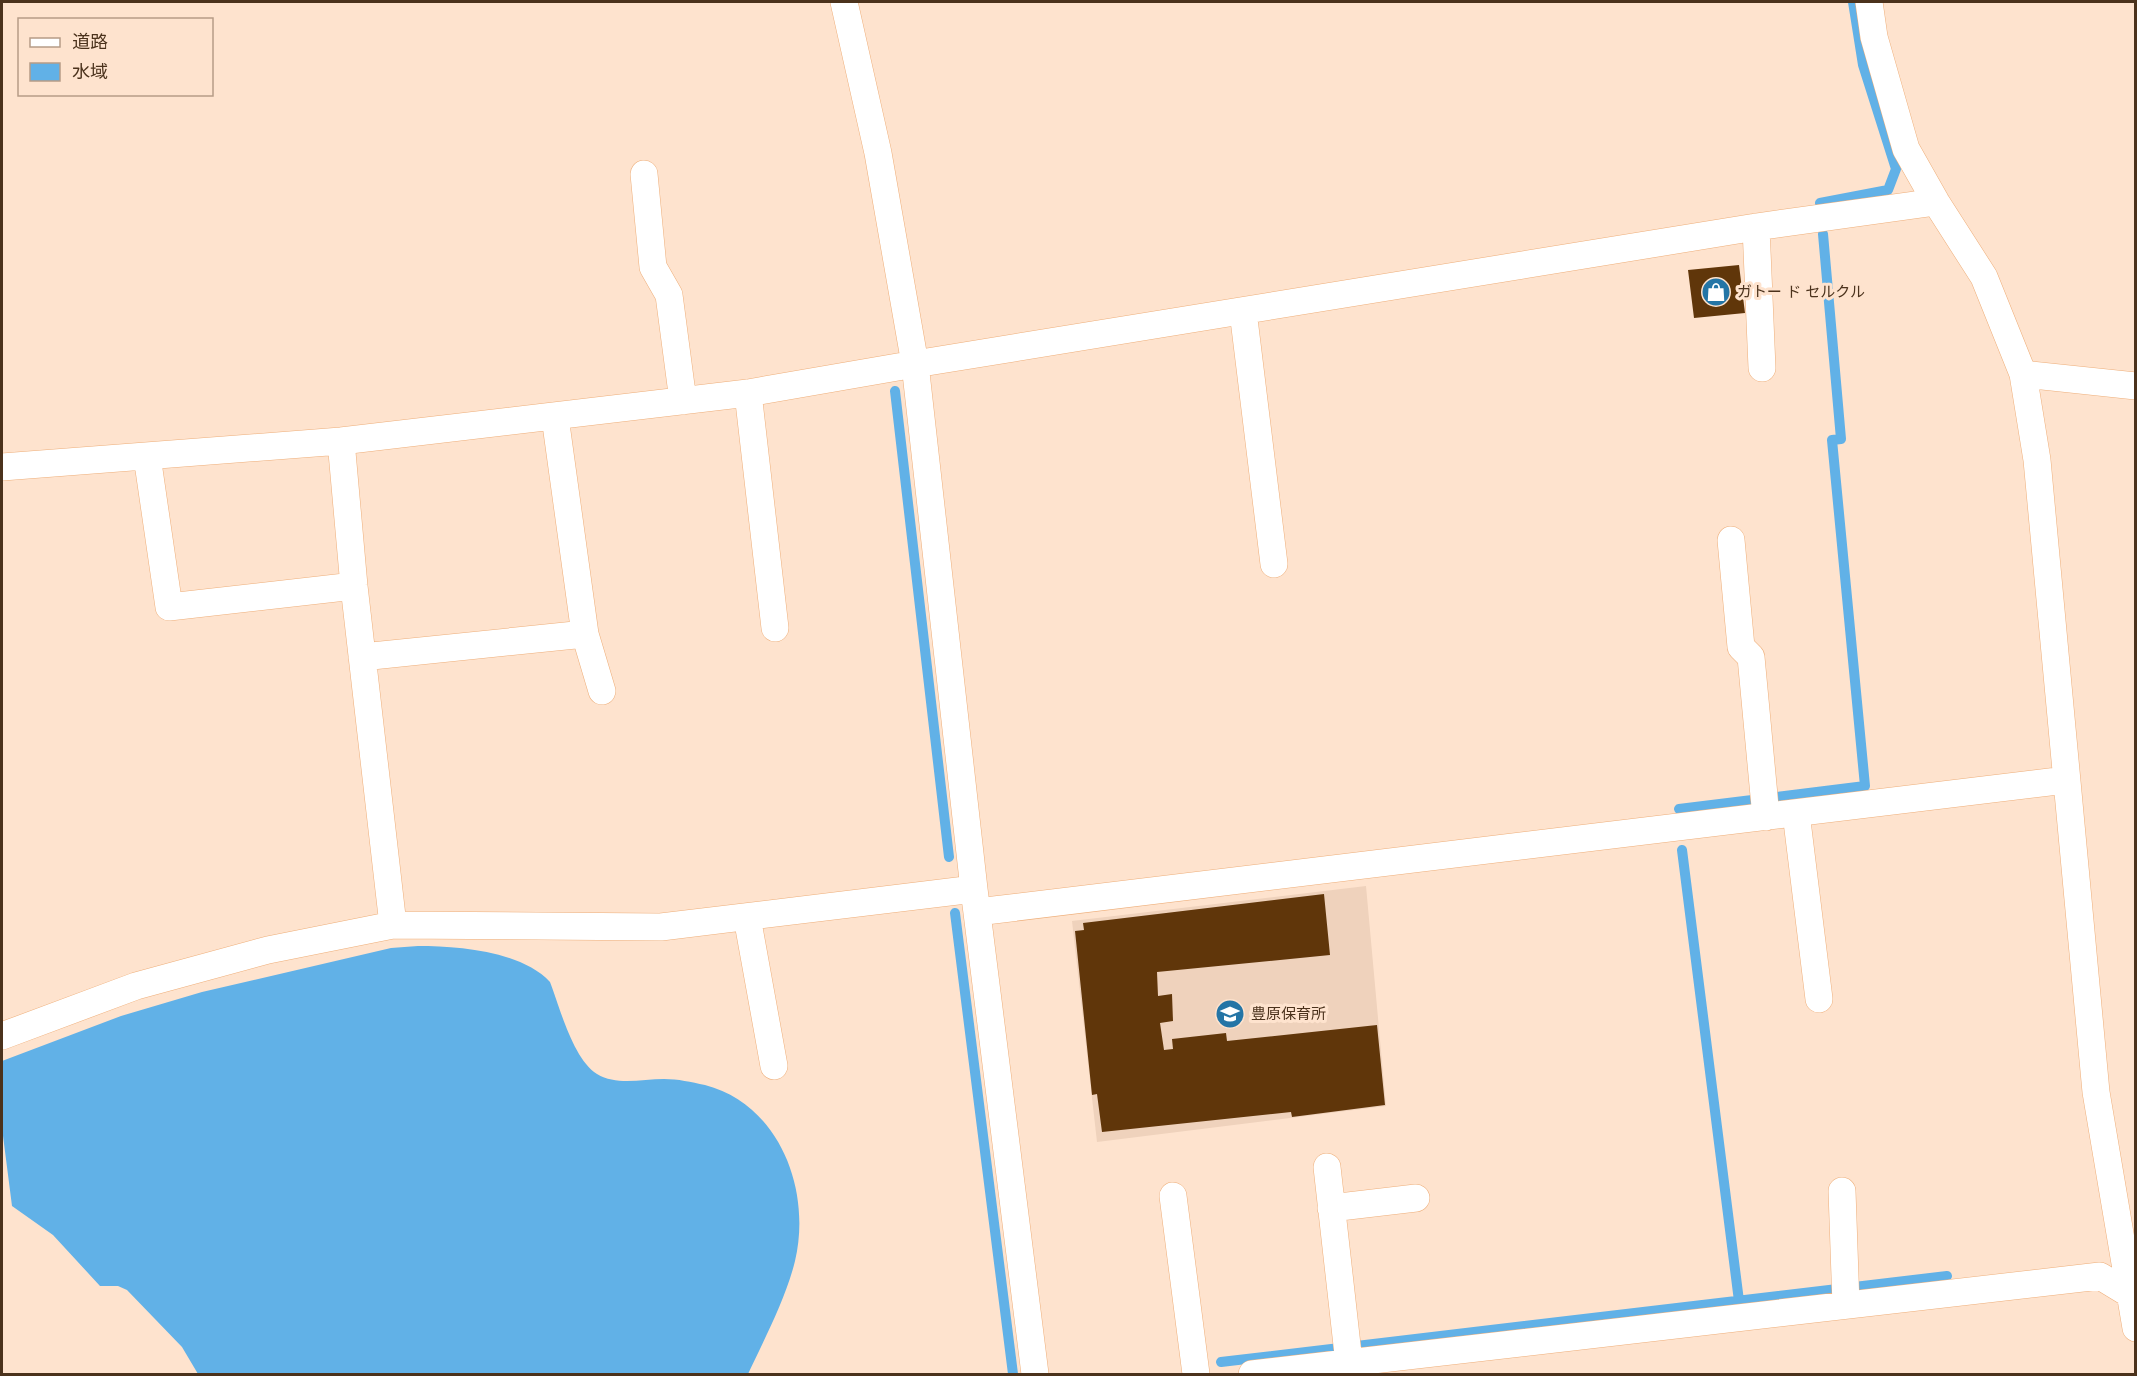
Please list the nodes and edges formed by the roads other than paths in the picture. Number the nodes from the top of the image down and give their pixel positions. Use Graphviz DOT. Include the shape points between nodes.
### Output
graph roads {
  1 [pos="844,2"];
  2 [pos="1869,2"];
  3 [pos="644,174"];
  4 [pos="1936,202"];
  5 [pos="1756,227"];
  6 [pos="1243,311"];
  7 [pos="915,364"];
  8 [pos="1761,368"];
  9 [pos="2024,374"];
  10 [pos="2136,386"];
  11 [pos="748,393"];
  12 [pos="683,401"];
  13 [pos="555,417"];
  14 [pos="342,441"];
  15 [pos="147,456"];
  16 [pos="2,467"];
  17 [pos="1731,540"];
  18 [pos="1274,564"];
  19 [pos="354,586"];
  20 [pos="775,628"];
  21 [pos="585,634"];
  22 [pos="362,657"];
  23 [pos="602,691"];
  24 [pos="2066,780"];
  25 [pos="1764,804"];
  26 [pos="1796,813"];
  27 [pos="976,901"];
  28 [pos="747,916"];
  29 [pos="393,925"];
  30 [pos="1819,999"];
  31 [pos="2,1036"];
  32 [pos="774,1066"];
  33 [pos="1327,1167"];
  34 [pos="1842,1191"];
  35 [pos="1173,1196"];
  36 [pos="1416,1198"];
  37 [pos="1331,1208"];
  38 [pos="2132,1292"];
  39 [pos="1845,1293"];
  40 [pos="2136,1328"];
  41 [pos="1347,1352"];
  42 [pos="1035,1374"];
  43 [pos="1197,1374"];
  44 [pos="1252,1374"];
  1 -- 7 [label="street" via="878,153"];
  2 -- 4 [label="street" via="1874,37 1906,149"];
  3 -- 12 [label="street" via="653,267 669,295"];
  4 -- 5 [label="street"];
  4 -- 9 [label="street" via="1984,277"];
  5 -- 6 [label="street"];
  5 -- 8 [label="street"];
  6 -- 7 [label="street"];
  6 -- 18 [label="street"];
  7 -- 11 [label="street"];
  7 -- 27 [label="street"];
  9 -- 10 [label="street"];
  9 -- 24 [label="street" via="2037,460"];
  11 -- 12 [label="street"];
  11 -- 20 [label="street"];
  12 -- 13 [label="street"];
  13 -- 14 [label="street"];
  13 -- 21 [label="street"];
  14 -- 15 [label="street"];
  14 -- 19 [label="street"];
  15 -- 16 [label="street"];
  15 -- 19 [label="street" via="170,607"];
  17 -- 25 [label="street" via="1742,647 1751,657"];
  19 -- 22 [label="street"];
  21 -- 22 [label="street"];
  21 -- 23 [label="street"];
  22 -- 29 [label="street"];
  24 -- 26 [label="street"];
  24 -- 38 [label="street" via="2096,1092"];
  25 -- 26 [label="street"];
  25 -- 27 [label="street"];
  26 -- 30 [label="street"];
  27 -- 28 [label="street"];
  27 -- 42 [label="street"];
  28 -- 29 [label="street" via="661,927"];
  28 -- 32 [label="street"];
  29 -- 31 [label="street" via="268,950 136,986"];
  33 -- 37 [label="street"];
  34 -- 39 [label="street"];
  35 -- 43 [label="street"];
  36 -- 37 [label="street"];
  37 -- 41 [label="street"];
  38 -- 39 [label="street" via="2100,1276"];
  38 -- 40 [label="street"];
  39 -- 41 [label="street"];
  41 -- 44 [label="street"];
}
